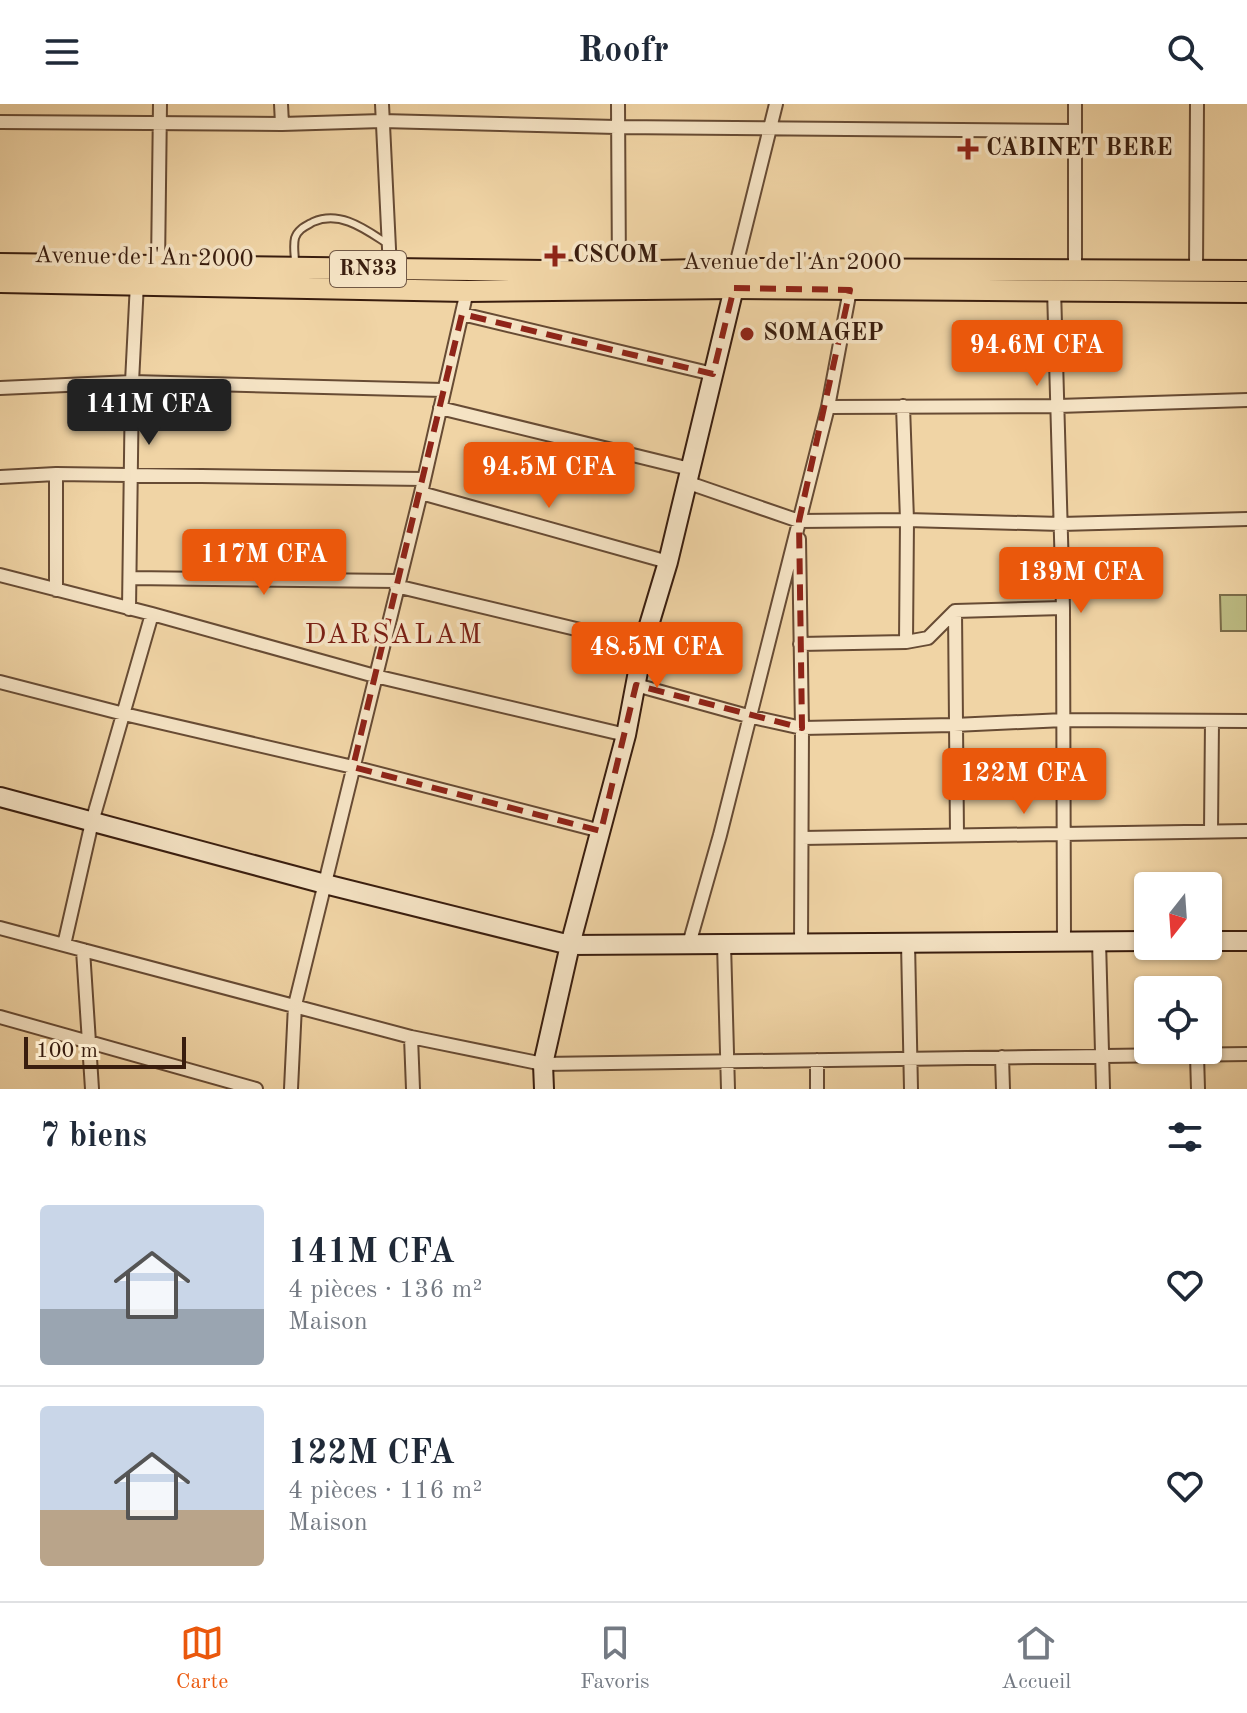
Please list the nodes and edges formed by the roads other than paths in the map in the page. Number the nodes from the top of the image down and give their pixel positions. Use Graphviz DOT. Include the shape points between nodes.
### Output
graph roads {
  1 [pos="160,104"];
  2 [pos="281,104"];
  3 [pos="382,104"];
  4 [pos="618,104"];
  5 [pos="776,104"];
  6 [pos="1075,104"];
  7 [pos="1197,104"];
  8 [pos="382,121"];
  9 [pos="0,122"];
  10 [pos="159,123"];
  11 [pos="282,124"];
  12 [pos="616,127"];
  13 [pos="770,128"];
  14 [pos="1075,131"];
  15 [pos="388,244"];
  16 [pos="0,264"];
  17 [pos="158,267"];
  18 [pos="295,268"];
  19 [pos="390,269"];
  20 [pos="1196,269"];
  21 [pos="1075,270"];
  22 [pos="1247,271"];
  23 [pos="619,272"];
  24 [pos="735,278"];
  25 [pos="0,282"];
  26 [pos="137,283"];
  27 [pos="1054,289"];
  28 [pos="850,290"];
  29 [pos="467,291"];
  30 [pos="1247,292"];
  31 [pos="462,314"];
  32 [pos="713,374"];
  33 [pos="132,382"];
  34 [pos="0,388"];
  35 [pos="443,390"];
  36 [pos="1247,400"];
  37 [pos="903,406"];
  38 [pos="1058,406"];
  39 [pos="828,407"];
  40 [pos="440,408"];
  41 [pos="56,474"];
  42 [pos="130,474"];
  43 [pos="688,476"];
  44 [pos="0,477"];
  45 [pos="424,479"];
  46 [pos="421,493"];
  47 [pos="1247,519"];
  48 [pos="907,520"];
  49 [pos="799,521"];
  50 [pos="1061,524"];
  51 [pos="668,562"];
  52 [pos="0,575"];
  53 [pos="130,578"];
  54 [pos="397,583"];
  55 [pos="56,590"];
  56 [pos="1063,608"];
  57 [pos="129,609"];
  58 [pos="955,611"];
  59 [pos="152,614"];
  60 [pos="906,642"];
  61 [pos="800,644"];
  62 [pos="643,645"];
  63 [pos="375,676"];
  64 [pos="0,682"];
  65 [pos="636,685"];
  66 [pos="124,714"];
  67 [pos="748,716"];
  68 [pos="1064,720"];
  69 [pos="1212,721"];
  70 [pos="1247,721"];
  71 [pos="954,725"];
  72 [pos="802,728"];
  73 [pos="626,735"];
  74 [pos="353,767"];
  75 [pos="0,797"];
  76 [pos="92,822"];
  77 [pos="601,831"];
  78 [pos="1247,831"];
  79 [pos="1211,832"];
  80 [pos="1065,833"];
  81 [pos="957,835"];
  82 [pos="802,838"];
  83 [pos="325,884"];
  84 [pos="0,928"];
  85 [pos="1099,941"];
  86 [pos="1134,941"];
  87 [pos="1222,941"];
  88 [pos="1247,941"];
  89 [pos="1064,942"];
  90 [pos="801,943"];
  91 [pos="908,943"];
  92 [pos="689,944"];
  93 [pos="724,944"];
  94 [pos="64,945"];
  95 [pos="570,945"];
  96 [pos="83,950"];
  97 [pos="295,1005"];
  98 [pos="0,1017"];
  99 [pos="411,1037"];
  100 [pos="90,1040"];
  101 [pos="1222,1054"];
  102 [pos="1247,1054"];
  103 [pos="1102,1056"];
  104 [pos="1134,1056"];
  105 [pos="1002,1057"];
  106 [pos="911,1059"];
  107 [pos="817,1060"];
  108 [pos="727,1061"];
  109 [pos="543,1064"];
  110 [pos="1197,1064"];
  111 [pos="92,1089"];
  112 [pos="256,1089"];
  113 [pos="291,1089"];
  114 [pos="413,1089"];
  115 [pos="544,1089"];
  116 [pos="728,1089"];
  117 [pos="817,1089"];
  118 [pos="911,1089"];
  119 [pos="1003,1089"];
  120 [pos="1103,1089"];
  121 [pos="1198,1089"];
  1 -- 10 [label="street"];
  2 -- 11 [label="street"];
  3 -- 8 [label="street"];
  4 -- 12 [label="street"];
  5 -- 13 [label="street"];
  6 -- 14 [label="street"];
  7 -- 20 [label="street"];
  8 -- 11 [label="street"];
  8 -- 12 [label="street"];
  8 -- 15 [label="street"];
  9 -- 10 [label="street"];
  10 -- 11 [label="street"];
  10 -- 17 [label="street"];
  12 -- 13 [label="street"];
  12 -- 23 [label="street"];
  13 -- 14 [label="street"];
  13 -- 24 [label="street"];
  14 -- 21 [label="street"];
  15 -- 18 [label="lane" via="350,222 320,219 299,231"];
  15 -- 19 [label="street"];
  16 -- 17 [label="main road, Avenue de l'An 2000 / RN33"];
  17 -- 18 [label="main road, Avenue de l'An 2000 / RN33"];
  18 -- 19 [label="main road, Avenue de l'An 2000 / RN33"];
  19 -- 23 [label="main road, Avenue de l'An 2000 / RN33"];
  20 -- 21 [label="main road, Avenue de l'An 2000"];
  20 -- 22 [label="main road, Avenue de l'An 2000"];
  21 -- 24 [label="main road, Avenue de l'An 2000"];
  23 -- 24 [label="main road, Avenue de l'An 2000 / RN33"];
  24 -- 28 [label="main road, Avenue de l'An 2000"];
  24 -- 29 [label="main road, Avenue de l'An 2000 / RN33"];
  24 -- 32 [label="street"];
  25 -- 26 [label="main road, Avenue de l'An 2000 / RN33"];
  26 -- 29 [label="main road, Avenue de l'An 2000 / RN33"];
  26 -- 33 [label="street"];
  27 -- 28 [label="main road, Avenue de l'An 2000"];
  27 -- 30 [label="main road, Avenue de l'An 2000"];
  27 -- 38 [label="street"];
  28 -- 39 [label="street"];
  29 -- 31 [label="street"];
  31 -- 32 [label="street"];
  31 -- 35 [label="street"];
  32 -- 43 [label="street"];
  33 -- 34 [label="street"];
  33 -- 35 [label="street"];
  33 -- 42 [label="street"];
  35 -- 40 [label="street"];
  36 -- 38 [label="street"];
  37 -- 38 [label="street"];
  37 -- 39 [label="street"];
  37 -- 48 [label="street"];
  38 -- 50 [label="street"];
  39 -- 49 [label="street"];
  40 -- 43 [label="street"];
  40 -- 45 [label="street"];
  41 -- 42 [label="street"];
  41 -- 44 [label="street"];
  41 -- 55 [label="street"];
  42 -- 45 [label="street"];
  42 -- 53 [label="street"];
  43 -- 49 [label="street"];
  43 -- 51 [label="street"];
  45 -- 46 [label="street"];
  46 -- 51 [label="street"];
  46 -- 54 [label="street"];
  47 -- 50 [label="street"];
  48 -- 49 [label="street"];
  48 -- 50 [label="street"];
  48 -- 60 [label="street"];
  49 -- 61 [label="street"];
  49 -- 67 [label="street"];
  50 -- 56 [label="street"];
  51 -- 62 [label="street"];
  52 -- 55 [label="street"];
  53 -- 54 [label="street"];
  53 -- 57 [label="street"];
  54 -- 62 [label="street"];
  54 -- 63 [label="street"];
  55 -- 57 [label="street"];
  56 -- 58 [label="street"];
  56 -- 68 [label="street"];
  57 -- 59 [label="street"];
  58 -- 60 [label="street" via="928,638"];
  58 -- 71 [label="street"];
  59 -- 63 [label="street"];
  59 -- 66 [label="street"];
  60 -- 61 [label="street"];
  61 -- 72 [label="street"];
  62 -- 65 [label="street"];
  63 -- 73 [label="street"];
  63 -- 74 [label="street"];
  64 -- 66 [label="street"];
  65 -- 67 [label="street"];
  65 -- 73 [label="street"];
  66 -- 74 [label="street"];
  66 -- 76 [label="street"];
  67 -- 72 [label="street"];
  67 -- 92 [label="street"];
  68 -- 69 [label="street"];
  68 -- 71 [label="street"];
  68 -- 80 [label="street"];
  69 -- 70 [label="street"];
  69 -- 79 [label="street"];
  71 -- 72 [label="street"];
  71 -- 81 [label="street"];
  72 -- 82 [label="street"];
  73 -- 77 [label="street"];
  74 -- 77 [label="street"];
  74 -- 83 [label="street"];
  75 -- 76 [label="street"];
  76 -- 83 [label="street"];
  76 -- 94 [label="street"];
  77 -- 95 [label="street"];
  78 -- 79 [label="street"];
  79 -- 80 [label="street"];
  80 -- 81 [label="street"];
  80 -- 89 [label="street"];
  81 -- 82 [label="street"];
  82 -- 90 [label="street"];
  83 -- 95 [label="street"];
  83 -- 97 [label="street"];
  84 -- 94 [label="street"];
  85 -- 86 [label="street"];
  85 -- 89 [label="street"];
  85 -- 103 [label="street"];
  87 -- 88 [label="street"];
  89 -- 91 [label="street"];
  90 -- 91 [label="street"];
  90 -- 93 [label="street"];
  91 -- 106 [label="street"];
  92 -- 93 [label="street"];
  92 -- 95 [label="street"];
  93 -- 108 [label="street"];
  94 -- 96 [label="street"];
  95 -- 109 [label="street"];
  96 -- 97 [label="street"];
  96 -- 100 [label="street"];
  97 -- 99 [label="street"];
  97 -- 113 [label="street"];
  98 -- 100 [label="street"];
  99 -- 109 [label="street"];
  99 -- 114 [label="street"];
  100 -- 111 [label="street"];
  100 -- 112 [label="street"];
  101 -- 102 [label="street"];
  103 -- 104 [label="street"];
  103 -- 105 [label="street"];
  103 -- 120 [label="street"];
  105 -- 106 [label="street"];
  105 -- 119 [label="street"];
  106 -- 107 [label="street"];
  106 -- 118 [label="street"];
  107 -- 108 [label="street"];
  107 -- 117 [label="street"];
  108 -- 109 [label="street"];
  108 -- 116 [label="street"];
  109 -- 115 [label="street"];
  110 -- 121 [label="street"];
}
